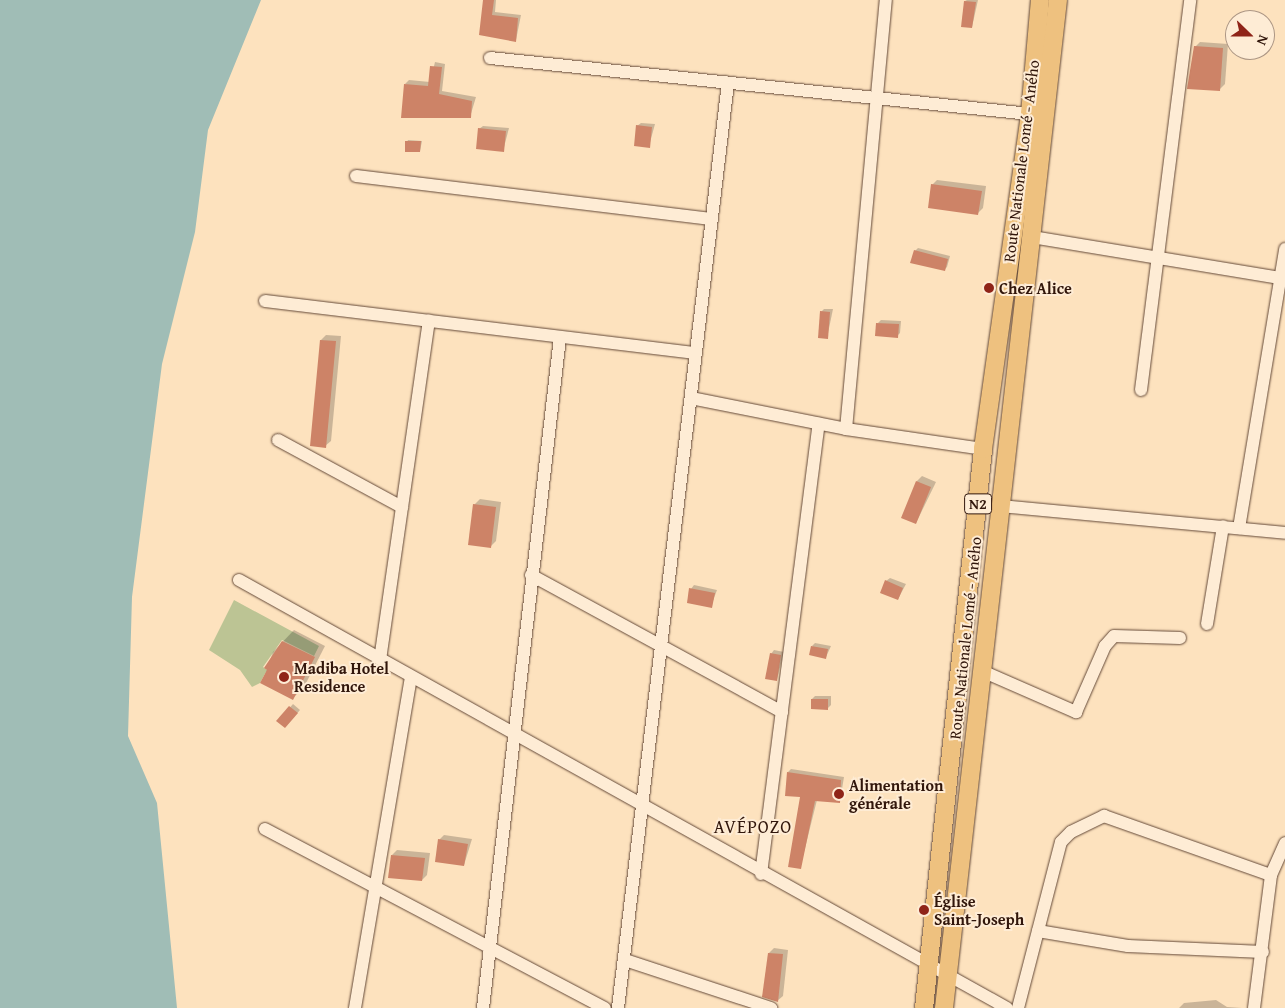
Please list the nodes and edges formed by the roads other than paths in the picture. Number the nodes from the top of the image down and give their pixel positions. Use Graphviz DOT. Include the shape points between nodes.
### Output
graph roads {
  1 [pos="886,0"];
  2 [pos="1040,0"];
  3 [pos="1058,0"];
  4 [pos="1190,0"];
  5 [pos="490,58"];
  6 [pos="728,83"];
  7 [pos="878,98"];
  8 [pos="1030,114"];
  9 [pos="356,176"];
  10 [pos="711,220"];
  11 [pos="1032,237"];
  12 [pos="1285,249"];
  13 [pos="1155,258"];
  14 [pos="1283,278"];
  15 [pos="264,301"];
  16 [pos="429,321"];
  17 [pos="560,337"];
  18 [pos="696,353"];
  19 [pos="1141,390"];
  20 [pos="691,398"];
  21 [pos="819,424"];
  22 [pos="846,429"];
  23 [pos="278,440"];
  24 [pos="983,449"];
  25 [pos="1001,506"];
  26 [pos="402,507"];
  27 [pos="1223,526"];
  28 [pos="1239,528"];
  29 [pos="1285,533"];
  30 [pos="531,575"];
  31 [pos="239,580"];
  32 [pos="1207,624"];
  33 [pos="1180,638"];
  34 [pos="660,644"];
  35 [pos="380,660"];
  36 [pos="982,671"];
  37 [pos="411,677"];
  38 [pos="782,712"];
  39 [pos="514,734"];
  40 [pos="643,806"];
  41 [pos="265,829"];
  42 [pos="1285,843"];
  43 [pos="761,874"];
  44 [pos="1271,875"];
  45 [pos="375,888"];
  46 [pos="1038,931"];
  47 [pos="489,948"];
  48 [pos="1263,952"];
  49 [pos="624,960"];
  50 [pos="927,960"];
  51 [pos="948,974"];
  52 [pos="355,1008"];
  53 [pos="483,1008"];
  54 [pos="604,1008"];
  55 [pos="618,1008"];
  56 [pos="771,1008"];
  57 [pos="924,1008"];
  58 [pos="944,1008"];
  59 [pos="1007,1008"];
  60 [pos="1018,1008"];
  61 [pos="1254,1008"];
  1 -- 7 [label="street"];
  2 -- 8 [label="highway, Route Nationale Lomé - Aného / N2"];
  3 -- 11 [label="highway, Route Nationale Lomé - Aného / N2"];
  4 -- 13 [label="street"];
  5 -- 6 [label="street"];
  6 -- 7 [label="street"];
  6 -- 10 [label="street"];
  7 -- 8 [label="street"];
  7 -- 22 [label="street"];
  8 -- 24 [label="highway, Route Nationale Lomé - Aného / N2"];
  9 -- 10 [label="street"];
  10 -- 18 [label="street"];
  11 -- 13 [label="street"];
  11 -- 25 [label="highway, Route Nationale Lomé - Aného / N2"];
  12 -- 14 [label="street"];
  13 -- 14 [label="street"];
  13 -- 19 [label="street"];
  14 -- 28 [label="street"];
  15 -- 16 [label="street"];
  16 -- 17 [label="street"];
  16 -- 26 [label="street"];
  17 -- 18 [label="street"];
  17 -- 30 [label="street"];
  18 -- 20 [label="street"];
  20 -- 21 [label="street"];
  20 -- 34 [label="street"];
  21 -- 22 [label="street"];
  21 -- 38 [label="street"];
  22 -- 24 [label="street"];
  23 -- 26 [label="street"];
  24 -- 50 [label="highway, Route Nationale Lomé - Aného / N2" via="952,772"];
  25 -- 27 [label="street"];
  25 -- 36 [label="highway, Route Nationale Lomé - Aného / N2"];
  26 -- 35 [label="street"];
  27 -- 28 [label="street"];
  27 -- 32 [label="street"];
  28 -- 29 [label="street"];
  30 -- 34 [label="street"];
  30 -- 39 [label="street"];
  31 -- 35 [label="street"];
  33 -- 36 [label="street" via="1114,636 1106,646 1076,712"];
  34 -- 38 [label="street"];
  34 -- 40 [label="street"];
  35 -- 37 [label="street"];
  36 -- 51 [label="highway, Route Nationale Lomé - Aného / N2"];
  37 -- 39 [label="street"];
  37 -- 45 [label="street"];
  38 -- 43 [label="street"];
  39 -- 40 [label="street"];
  39 -- 47 [label="street"];
  40 -- 43 [label="street"];
  40 -- 49 [label="street"];
  41 -- 45 [label="street"];
  42 -- 44 [label="street"];
  43 -- 50 [label="street"];
  44 -- 46 [label="street" via="1104,816 1071,832 1061,842"];
  44 -- 48 [label="street"];
  45 -- 47 [label="street"];
  45 -- 52 [label="street"];
  46 -- 48 [label="street" via="1128,946"];
  46 -- 60 [label="street"];
  47 -- 53 [label="street"];
  47 -- 54 [label="street"];
  48 -- 61 [label="street"];
  49 -- 55 [label="street"];
  49 -- 56 [label="street"];
  50 -- 51 [label="street"];
  50 -- 57 [label="highway, Route Nationale Lomé - Aného / N2"];
  51 -- 58 [label="highway, Route Nationale Lomé - Aného / N2"];
  51 -- 59 [label="street"];
}
